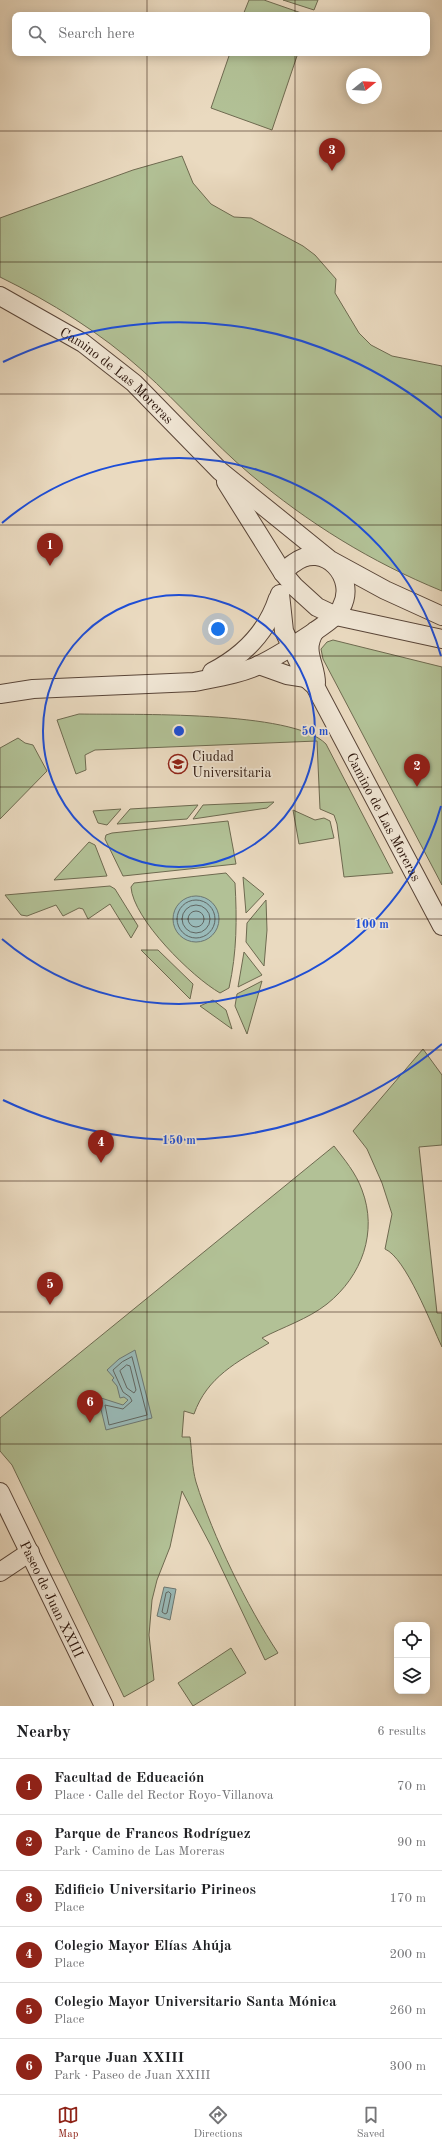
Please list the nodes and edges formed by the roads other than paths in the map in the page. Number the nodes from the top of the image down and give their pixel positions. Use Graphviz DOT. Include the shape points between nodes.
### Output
graph roads {
  1 [pos="0,296"];
  2 [pos="220,471"];
  3 [pos="330,560"];
  4 [pos="283,573"];
  5 [pos="280,594"];
  6 [pos="336,616"];
  7 [pos="442,616"];
  8 [pos="315,631"];
  9 [pos="442,639"];
  10 [pos="291,648"];
  11 [pos="259,665"];
  12 [pos="194,682"];
  13 [pos="311,682"];
  14 [pos="0,694"];
  15 [pos="442,926"];
  16 [pos="0,1492"];
  17 [pos="30,1552"];
  18 [pos="0,1572"];
  19 [pos="104,1706"];
  1 -- 2 [label="street, Camino de Las Moreras" via="83,343 134,383"];
  2 -- 3 [label="street, Camino de Las Moreras"];
  2 -- 4 [label="street, Camino de Las Moreras"];
  3 -- 4 [label="street" via="317,556 304,558 294,562"];
  3 -- 6 [label="street" via="343,577 345,587 342,607"];
  3 -- 7 [label="street" via="385,590"];
  4 -- 5 [label="street"];
  4 -- 6 [label="street, Camino de Las Moreras" via="318,607"];
  5 -- 10 [label="street, Camino de Las Moreras" via="284,630"];
  5 -- 12 [label="street" via="267,625 251,644 228,664"];
  6 -- 8 [label="street"];
  6 -- 9 [label="street, Camino de Las Moreras"];
  8 -- 10 [label="street"];
  8 -- 13 [label="street, Camino de Las Moreras" via="311,638 310,652 316,676"];
  10 -- 11 [label="street"];
  10 -- 13 [label="street, Camino de Las Moreras"];
  11 -- 12 [label="street"];
  11 -- 13 [label="street"];
  12 -- 14 [label="street" via="33,689"];
  13 -- 15 [label="street, Camino de Las Moreras"];
  16 -- 17 [label="street, Paseo de Juan XXIII"];
  17 -- 18 [label="street"];
  17 -- 19 [label="street, Paseo de Juan XXIII"];
}
